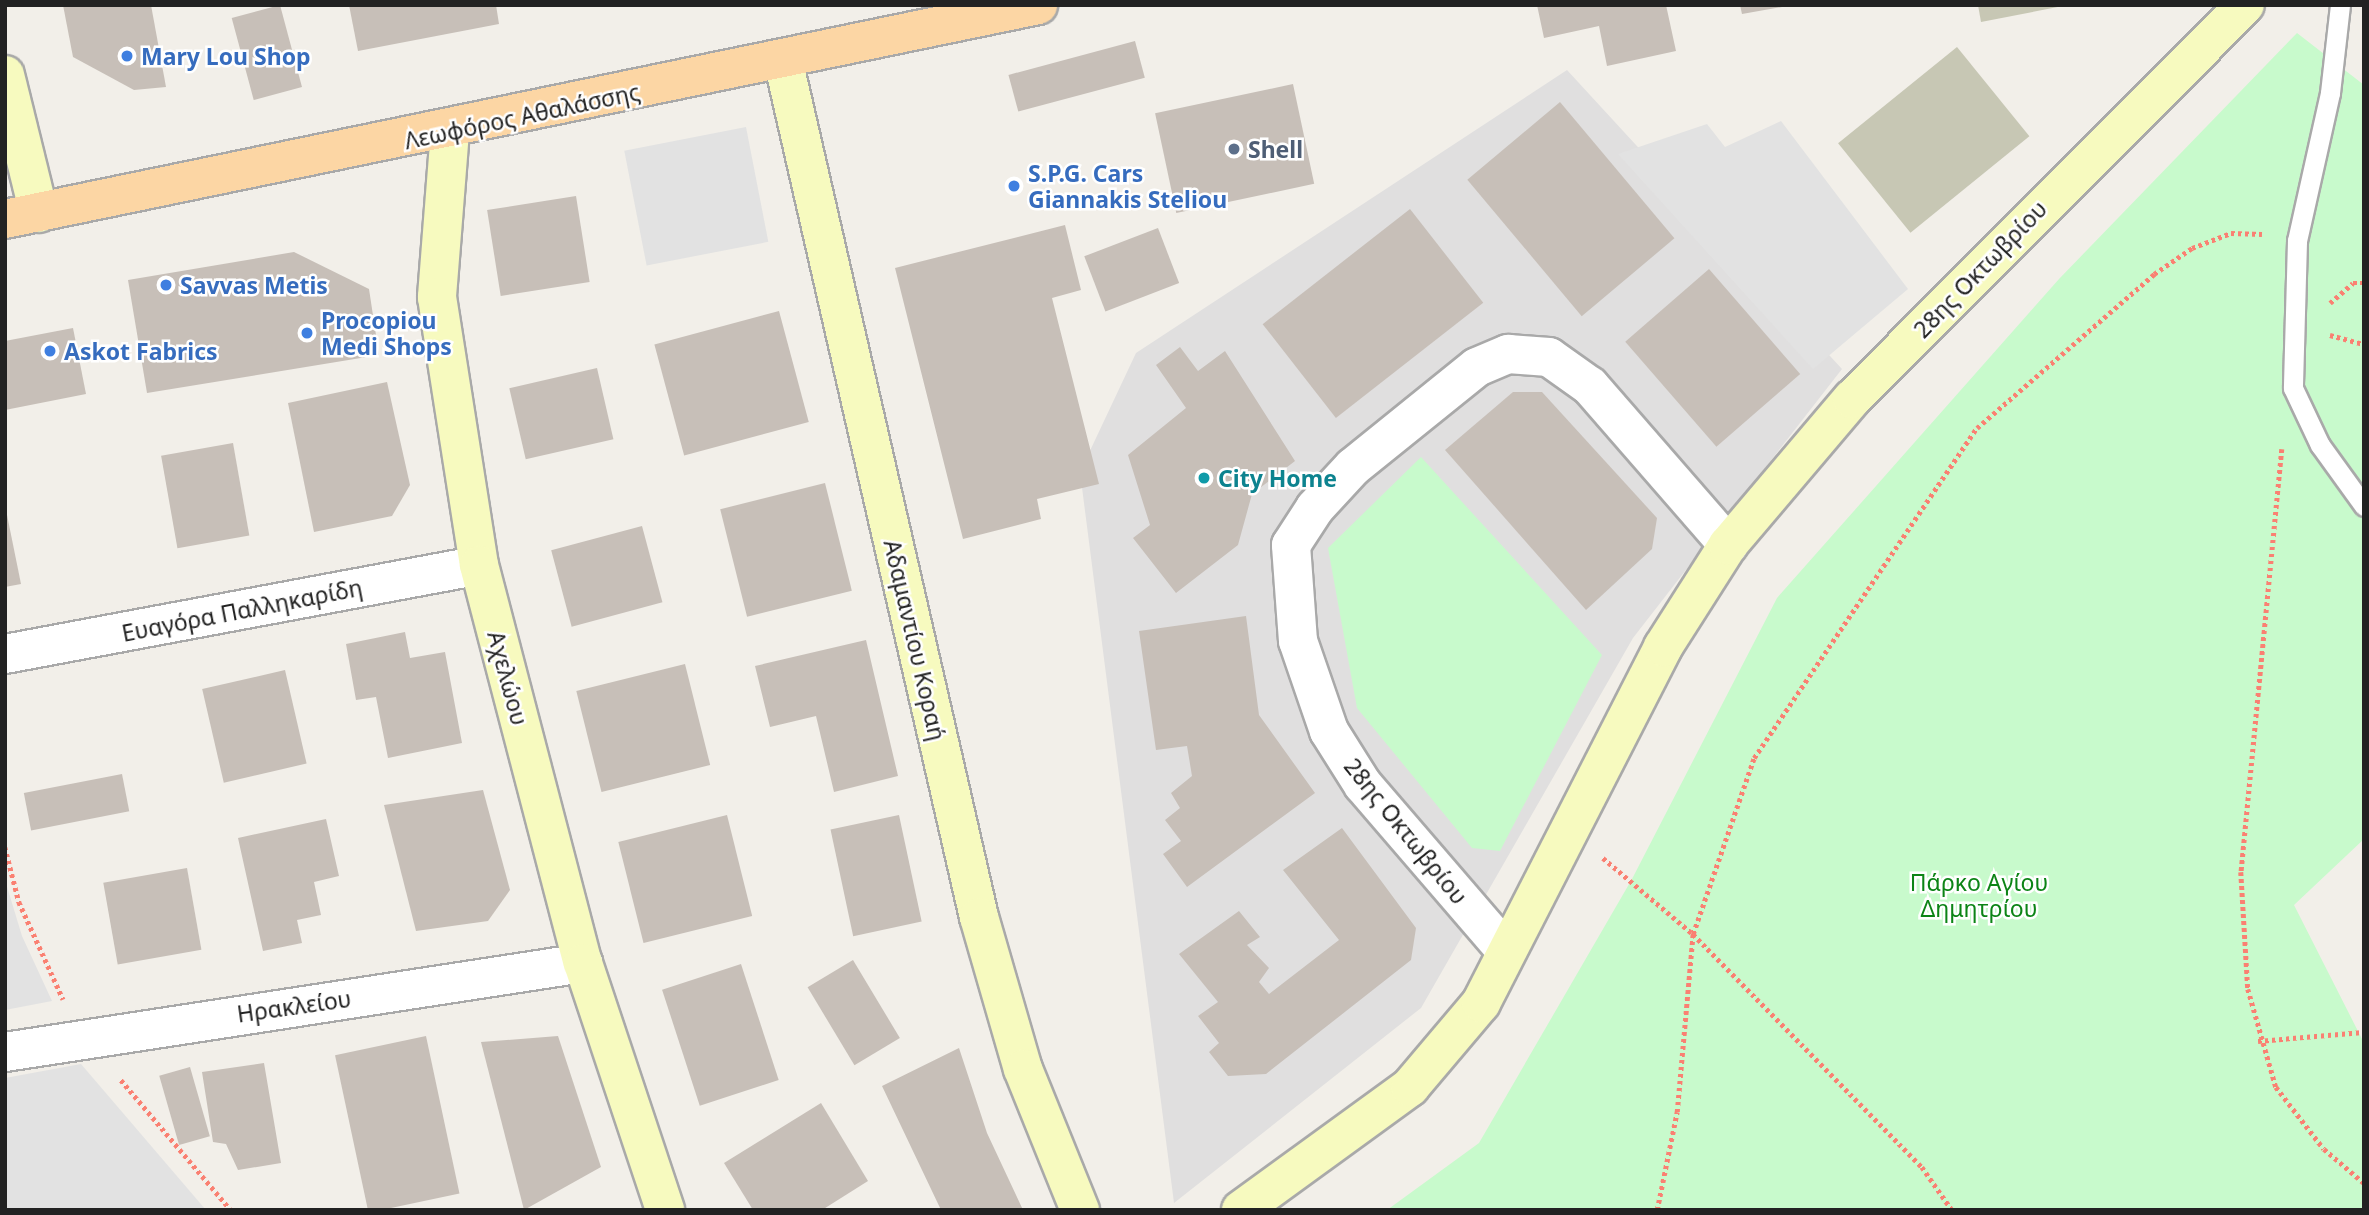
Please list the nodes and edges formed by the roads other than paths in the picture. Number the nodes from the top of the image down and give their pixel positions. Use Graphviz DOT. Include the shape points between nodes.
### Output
graph roads {
  1 [pos="1038,5"];
  2 [pos="2245,5"];
  3 [pos="2340,5"];
  4 [pos="783,61"];
  5 [pos="5,75"];
  6 [pos="450,131"];
  7 [pos="22,216"];
  8 [pos="2364,506"];
  9 [pos="1728,545"];
  10 [pos="479,565"];
  11 [pos="5,654"];
  12 [pos="1506,951"];
  13 [pos="583,963"];
  14 [pos="5,1052"];
  15 [pos="665,1210"];
  16 [pos="1080,1210"];
  17 [pos="1241,1210"];
  1 -- 4 [label="main road, Λεωφόρος Αθαλάσσης"];
  2 -- 9 [label="street, 28ης Οκτωβρίου" via="1852,399"];
  3 -- 8 [label="lane" via="2329,93 2297,241 2293,388 2320,445"];
  4 -- 6 [label="main road, Λεωφόρος Αθαλάσσης"];
  4 -- 16 [label="street, Αδαμαντίου Κοραή" via="979,917 1023,1069"];
  5 -- 7 [label="street"];
  6 -- 7 [label="main road, Λεωφόρος Αθαλάσσης"];
  6 -- 10 [label="street, Αχελώου" via="437,297"];
  9 -- 12 [label="street, 28ης Οκτωβρίου" via="1663,647"];
  9 -- 12 [label="street, 28ης Οκτωβρίου" via="1590,386 1549,357 1508,354 1477,367 1353,467 1315,508 1292,545 1298,641 1329,731 1363,785"];
  10 -- 11 [label="street, Ευαγόρα Παλληκαρίδη"];
  10 -- 13 [label="street, Αχελώου"];
  12 -- 17 [label="street, 28ης Οκτωβρίου" via="1481,1003 1410,1087"];
  13 -- 14 [label="street, Ηρακλείου"];
  13 -- 15 [label="street, Αχελώου"];
}
